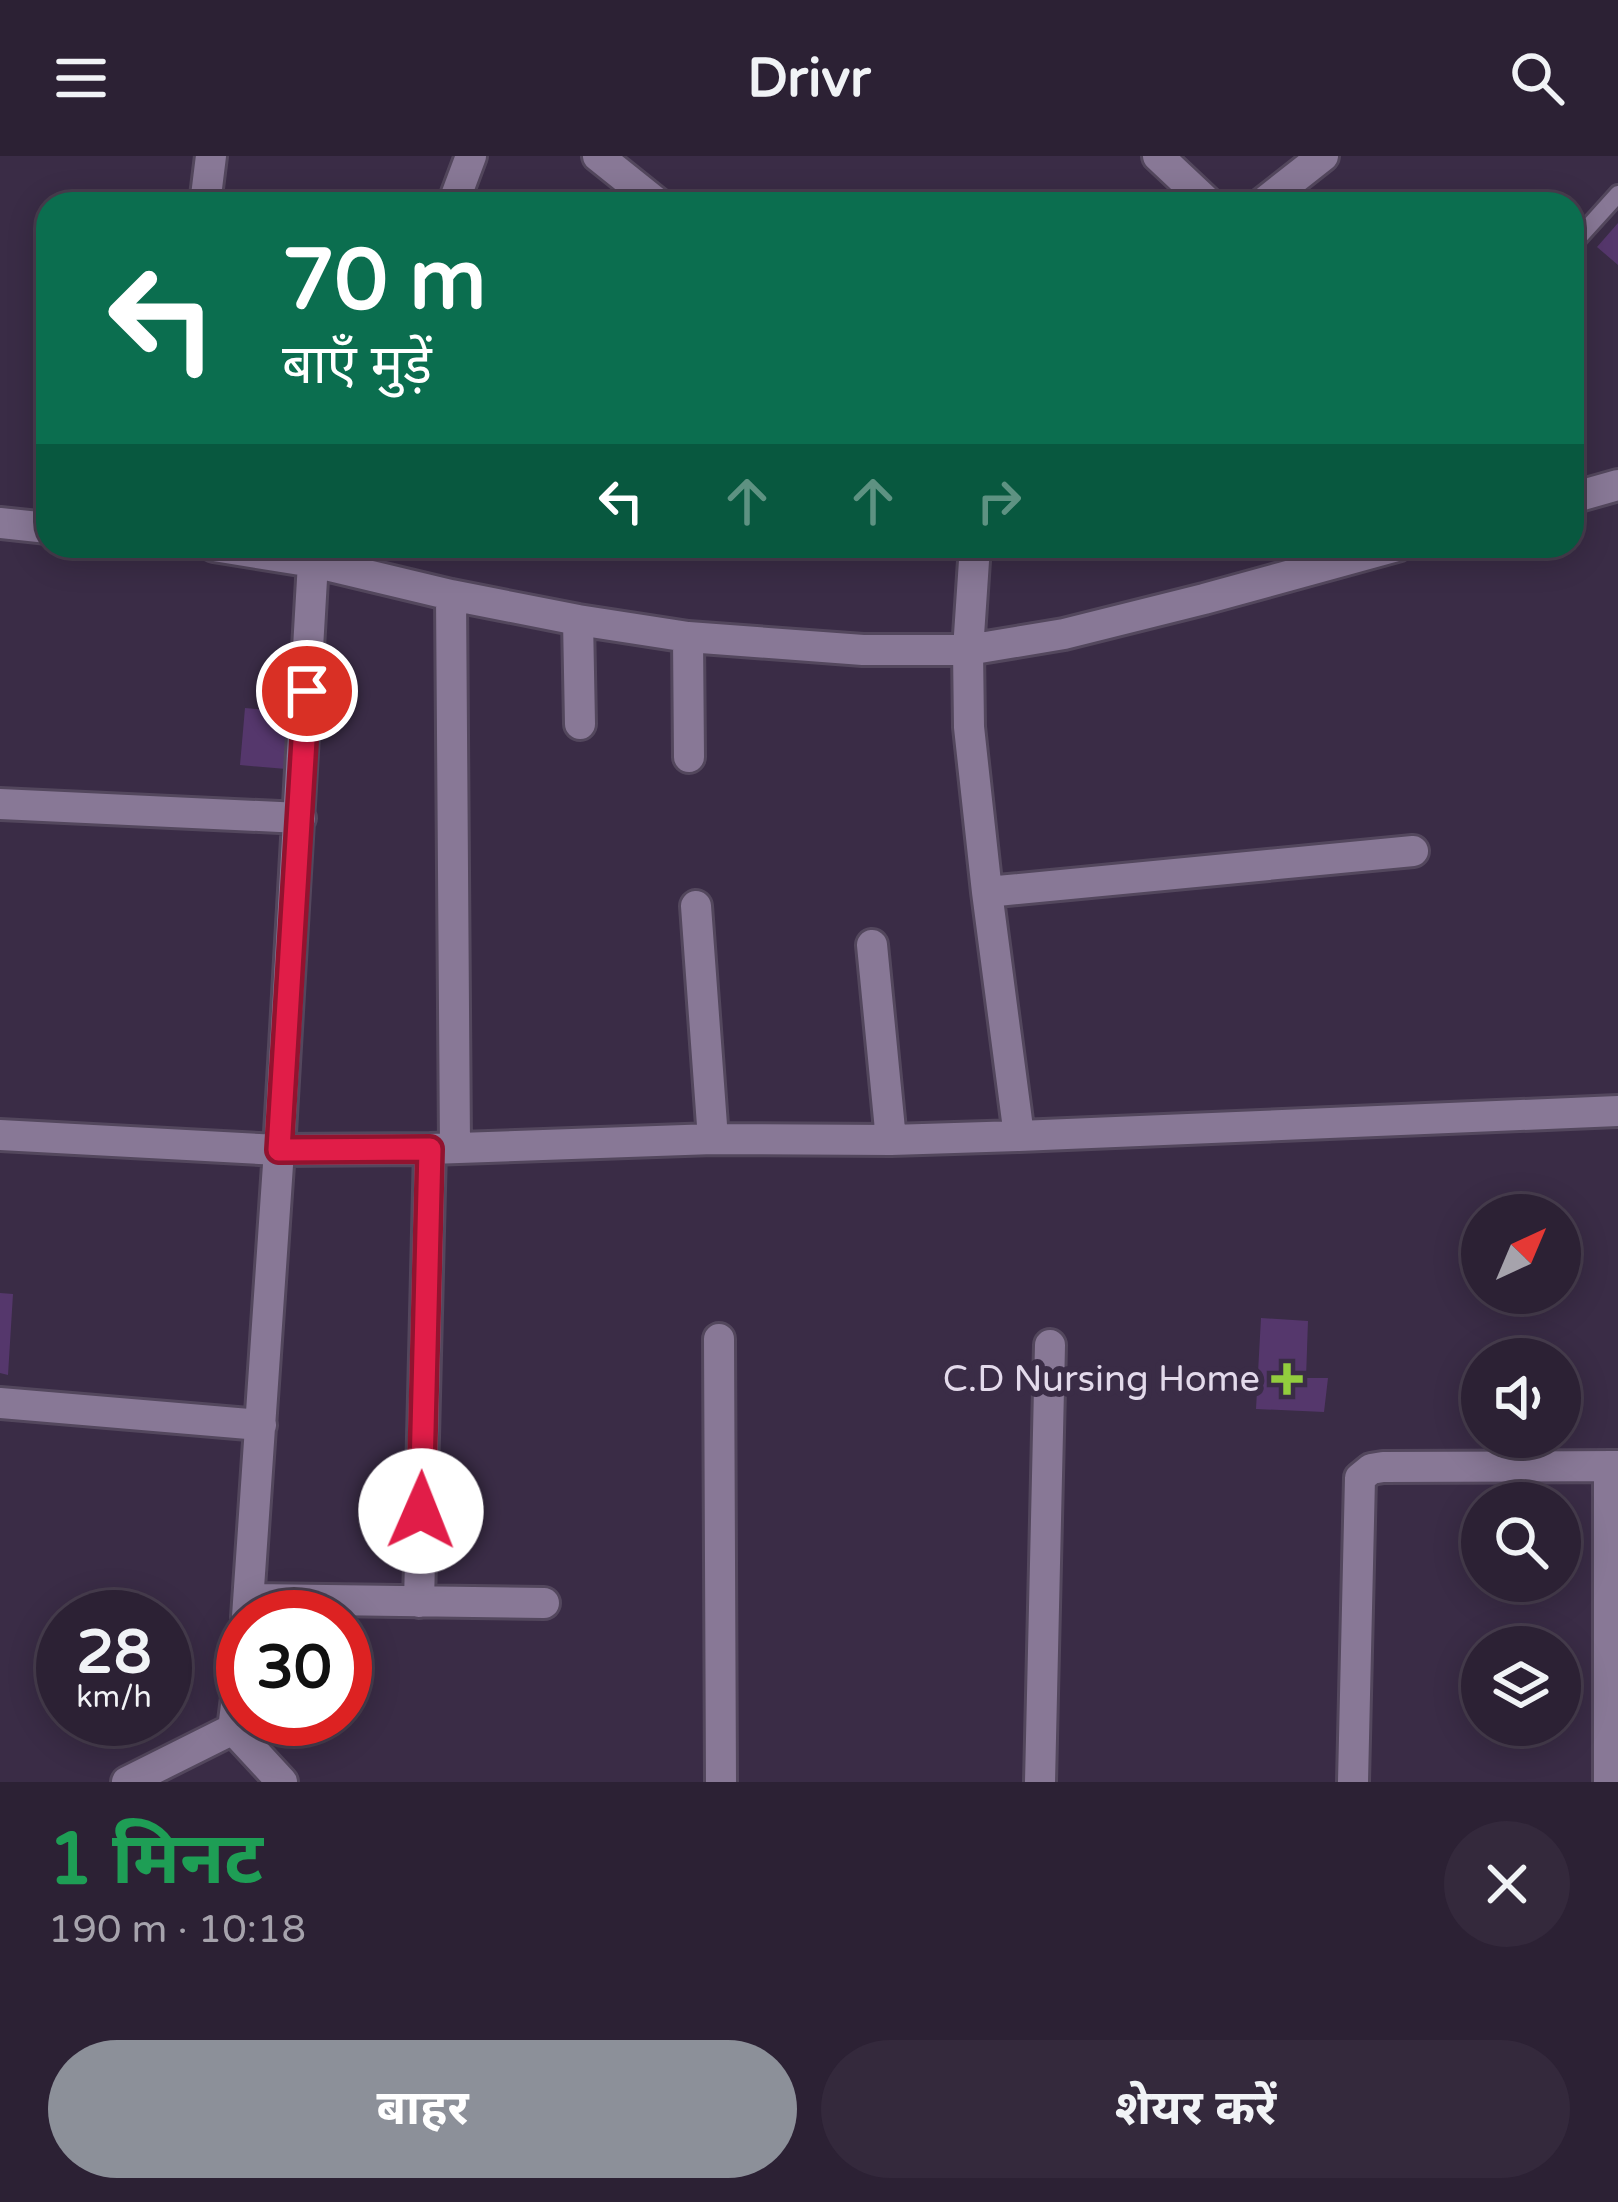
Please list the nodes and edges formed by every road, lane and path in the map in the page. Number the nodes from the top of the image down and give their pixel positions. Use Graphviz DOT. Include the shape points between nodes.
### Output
graph roads {
  1 [pos="211,156"];
  2 [pos="471,156"];
  3 [pos="598,156"];
  4 [pos="1158,156"];
  5 [pos="1323,156"];
  6 [pos="206,192"];
  7 [pos="458,192"];
  8 [pos="643,192"];
  9 [pos="1196,192"];
  10 [pos="1277,192"];
  11 [pos="1618,194"];
  12 [pos="1584,232"];
  13 [pos="1618,485"];
  14 [pos="1584,495"];
  15 [pos="0,524"];
  16 [pos="36,527"];
  17 [pos="316,558"];
  18 [pos="329,558"];
  19 [pos="973,558"];
  20 [pos="1353,558"];
  21 [pos="452,595"];
  22 [pos="578,620"];
  23 [pos="688,637"];
  24 [pos="968,650"];
  25 [pos="580,724"];
  26 [pos="688,757"];
  27 [pos="0,804"];
  28 [pos="300,818"];
  29 [pos="1413,851"];
  30 [pos="987,892"];
  31 [pos="697,906"];
  32 [pos="872,945"];
  33 [pos="1618,1111"];
  34 [pos="0,1135"];
  35 [pos="1018,1136"];
  36 [pos="713,1139"];
  37 [pos="892,1140"];
  38 [pos="443,1148"];
  39 [pos="279,1150"];
  40 [pos="719,1339"];
  41 [pos="1050,1345"];
  42 [pos="0,1403"];
  43 [pos="260,1425"];
  44 [pos="1614,1466"];
  45 [pos="249,1590"];
  46 [pos="1613,1599"];
  47 [pos="419,1602"];
  48 [pos="544,1603"];
  49 [pos="372,1604"];
  50 [pos="216,1738"];
  51 [pos="249,1746"];
  52 [pos="127,1782"];
  53 [pos="282,1782"];
  54 [pos="721,1782"];
  55 [pos="1040,1782"];
  56 [pos="1353,1782"];
  57 [pos="1609,1782"];
  1 -- 6 [label="street"];
  2 -- 7 [label="street"];
  3 -- 8 [label="street"];
  4 -- 9 [label="street"];
  5 -- 10 [label="street"];
  11 -- 12 [label="lane"];
  13 -- 14 [label="street"];
  15 -- 16 [label="street"];
  17 -- 28 [label="street"];
  18 -- 21 [label="street"];
  19 -- 24 [label="street"];
  20 -- 24 [label="street" via="1064,634"];
  21 -- 22 [label="street"];
  21 -- 38 [label="street"];
  22 -- 23 [label="street"];
  22 -- 25 [label="street"];
  23 -- 24 [label="street"];
  23 -- 26 [label="street"];
  24 -- 30 [label="street"];
  27 -- 28 [label="street"];
  28 -- 39 [label="street"];
  29 -- 30 [label="street"];
  30 -- 35 [label="street"];
  31 -- 36 [label="street"];
  32 -- 37 [label="street"];
  33 -- 35 [label="street"];
  34 -- 39 [label="street"];
  35 -- 37 [label="street"];
  36 -- 37 [label="street"];
  36 -- 38 [label="street"];
  38 -- 39 [label="street"];
  38 -- 47 [label="street"];
  39 -- 43 [label="street"];
  40 -- 54 [label="street"];
  41 -- 55 [label="street"];
  42 -- 43 [label="street"];
  43 -- 45 [label="street"];
  44 -- 46 [label="street"];
  44 -- 56 [label="street" via="1383,1467 1360,1478"];
  46 -- 57 [label="street"];
  47 -- 48 [label="street"];
  47 -- 49 [label="street"];
  50 -- 52 [label="street"];
  51 -- 53 [label="street"];
}
